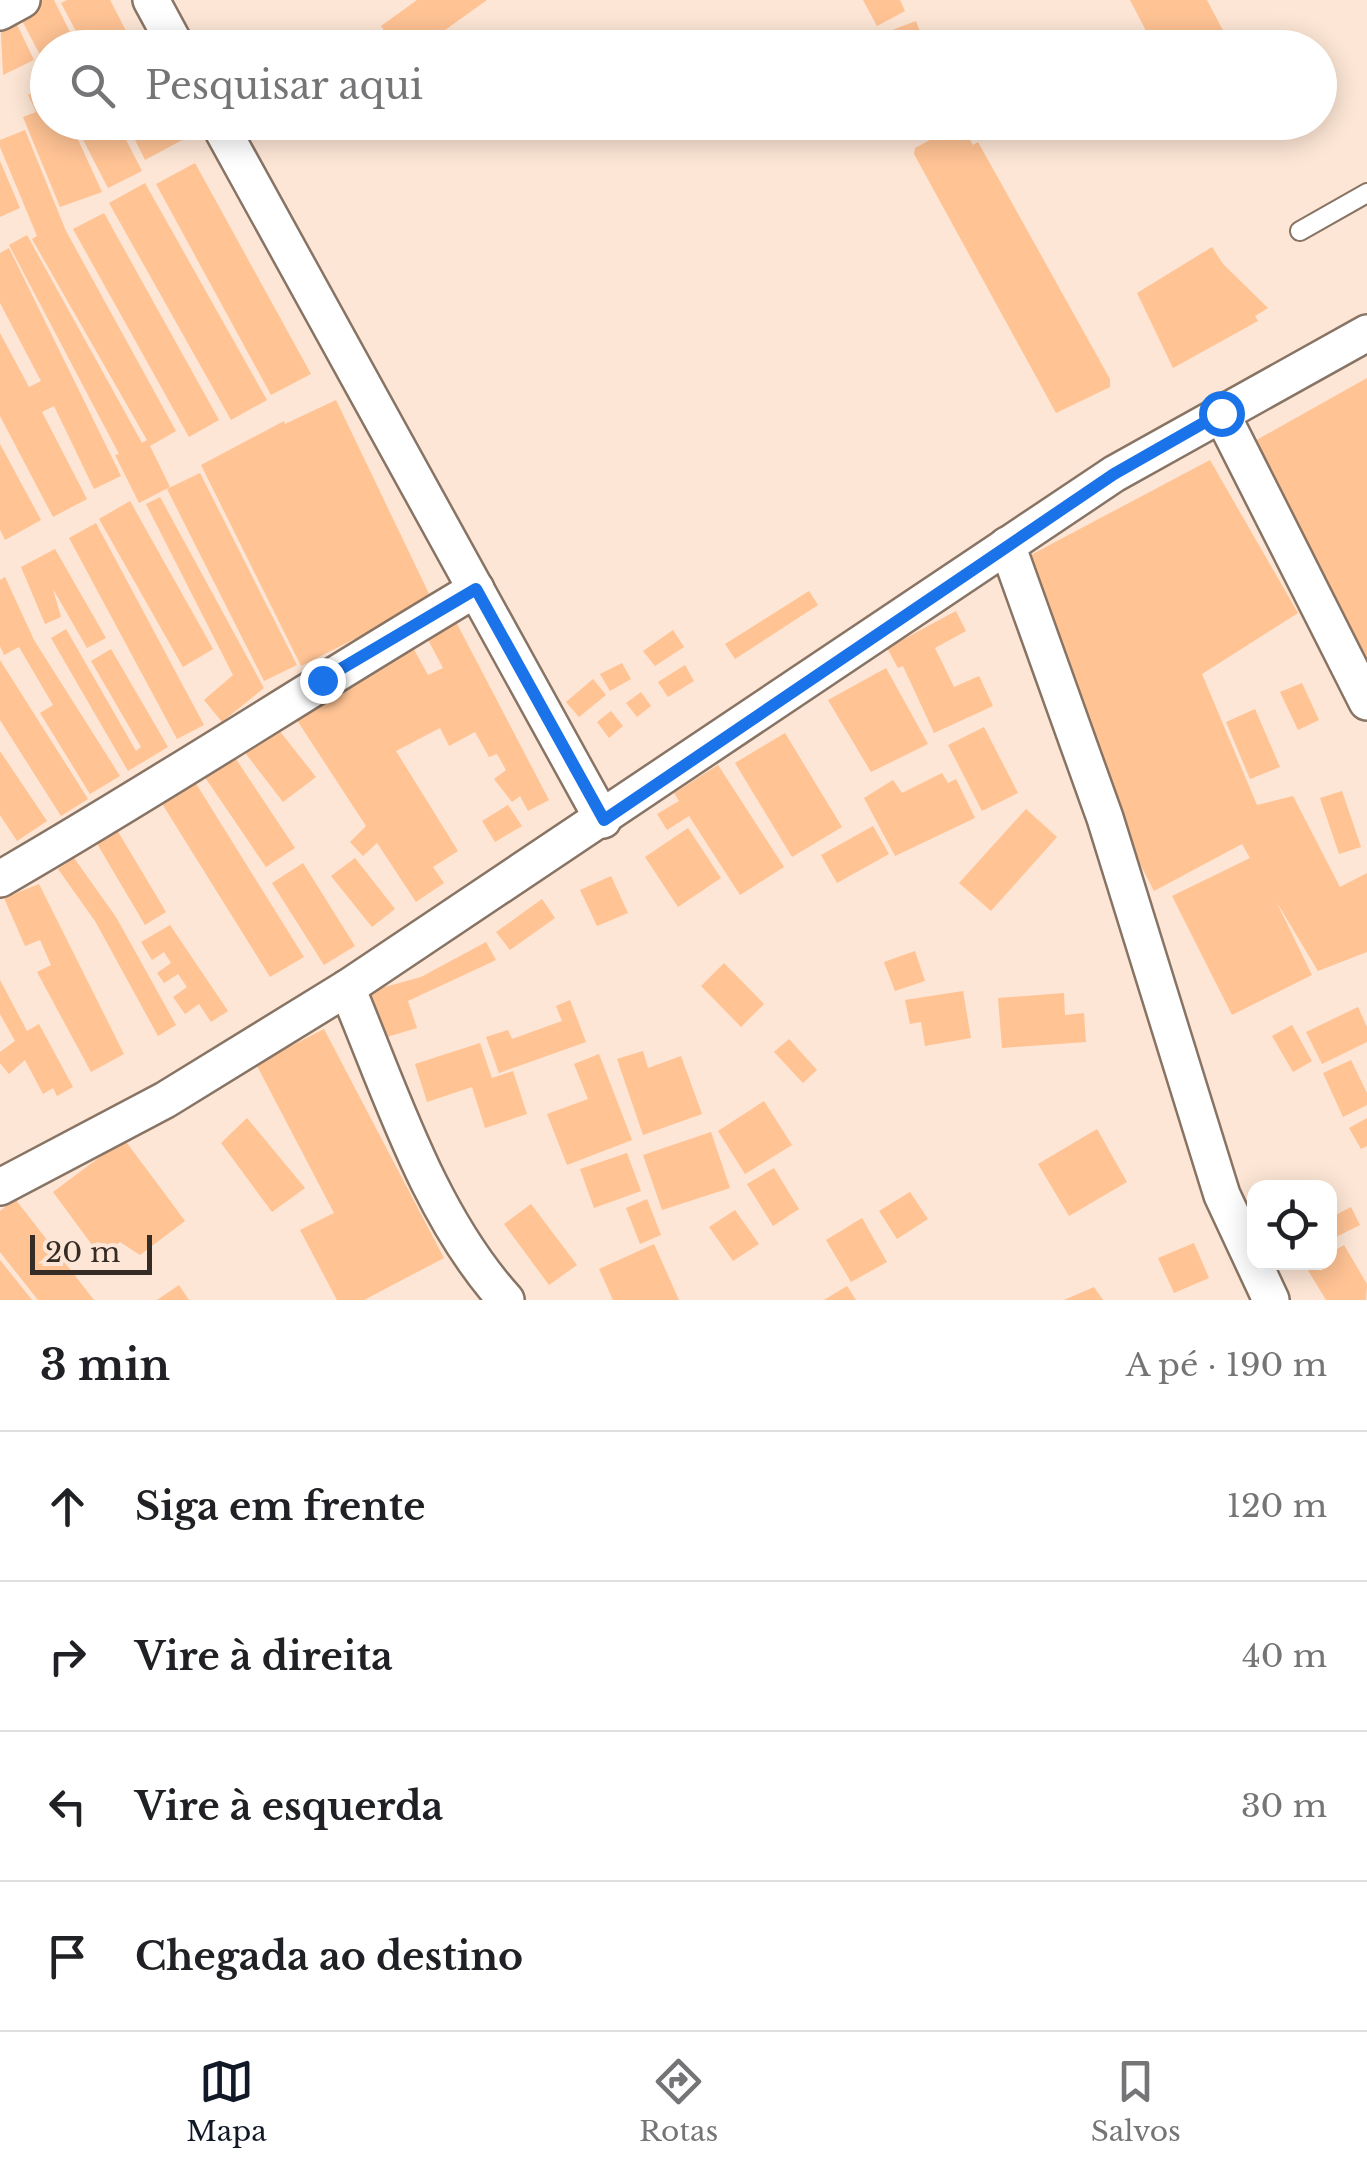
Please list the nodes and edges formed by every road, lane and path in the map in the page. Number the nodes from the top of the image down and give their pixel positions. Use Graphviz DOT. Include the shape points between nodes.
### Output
graph roads {
  1 [pos="22,0"];
  2 [pos="151,0"];
  3 [pos="0,12"];
  4 [pos="167,30"];
  5 [pos="228,140"];
  6 [pos="1367,194"];
  7 [pos="1300,230"];
  8 [pos="1367,333"];
  9 [pos="1221,413"];
  10 [pos="1007,544"];
  11 [pos="476,589"];
  12 [pos="1367,702"];
  13 [pos="604,820"];
  14 [pos="0,879"];
  15 [pos="347,988"];
  16 [pos="0,1187"];
  17 [pos="506,1300"];
  18 [pos="1271,1300"];
  1 -- 3 [label="street"];
  2 -- 4 [label="street"];
  5 -- 11 [label="street"];
  6 -- 7 [label="lane"];
  8 -- 9 [label="street"];
  9 -- 10 [label="street"];
  9 -- 12 [label="street"];
  10 -- 13 [label="street"];
  10 -- 18 [label="street" via="1105,818 1222,1195"];
  11 -- 13 [label="street"];
  11 -- 14 [label="street"];
  13 -- 15 [label="street"];
  15 -- 16 [label="street" via="165,1100"];
  15 -- 17 [label="street" via="430,1182"];
}
